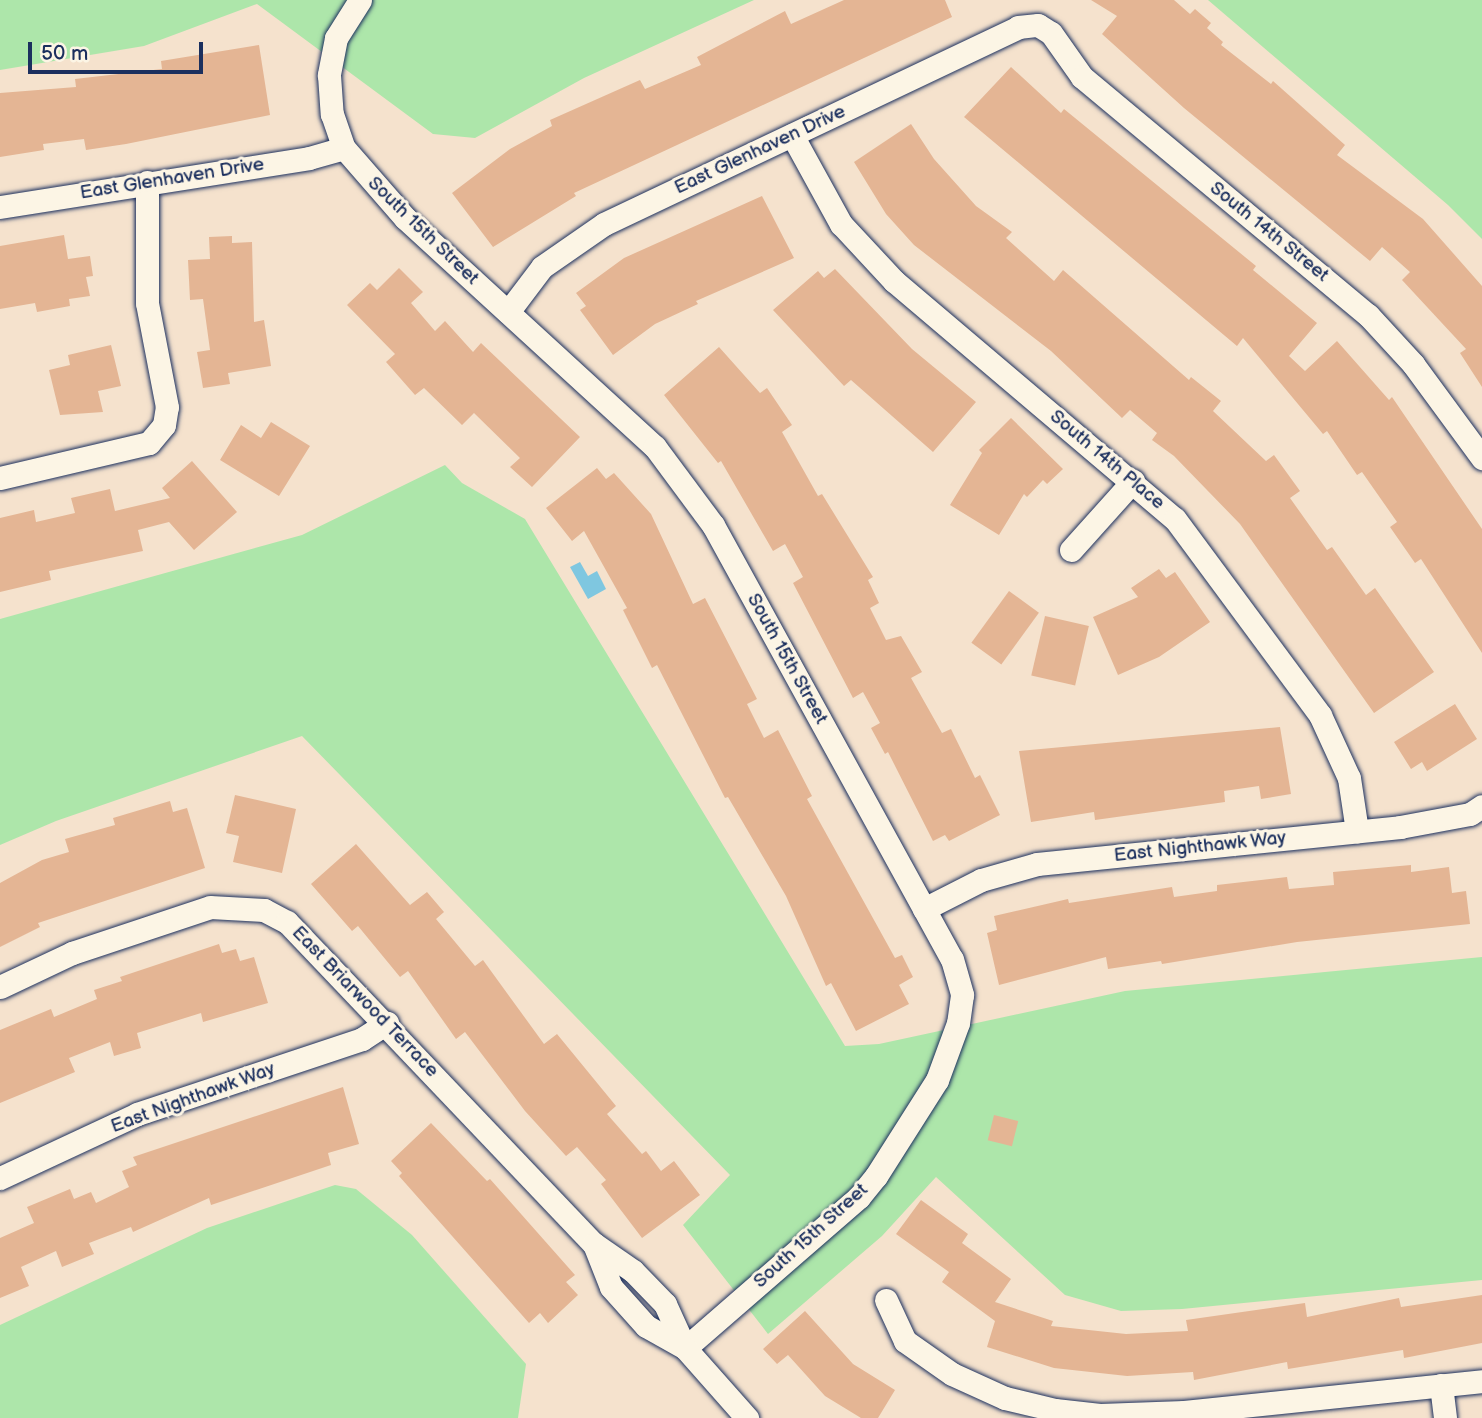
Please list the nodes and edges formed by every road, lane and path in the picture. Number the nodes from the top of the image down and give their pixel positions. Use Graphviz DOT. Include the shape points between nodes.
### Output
graph roads {
  1 [pos="360,0"];
  2 [pos="1038,25"];
  3 [pos="792,135"];
  4 [pos="344,148"];
  5 [pos="147,182"];
  6 [pos="0,207"];
  7 [pos="508,312"];
  8 [pos="1482,458"];
  9 [pos="0,478"];
  10 [pos="1133,481"];
  11 [pos="1071,550"];
  12 [pos="1482,806"];
  13 [pos="1357,831"];
  14 [pos="924,909"];
  15 [pos="0,987"];
  16 [pos="387,1023"];
  17 [pos="0,1178"];
  18 [pos="594,1244"];
  19 [pos="648,1286"];
  20 [pos="886,1300"];
  21 [pos="626,1304"];
  22 [pos="685,1348"];
  23 [pos="1482,1381"];
  24 [pos="1441,1385"];
  25 [pos="1100,1416"];
  26 [pos="747,1418"];
  27 [pos="1445,1418"];
  1 -- 4 [label="street, South 15th Street" via="336,38 329,75 332,114"];
  2 -- 3 [label="street, East Glenhaven Drive" via="1018,27"];
  2 -- 8 [label="street, South 14th Street" via="1051,33 1082,77 1368,315 1413,364"];
  3 -- 7 [label="street, East Glenhaven Drive" via="567,246 522,289"];
  3 -- 10 [label="street, South 14th Place" via="821,193 871,257"];
  4 -- 5 [label="street, East Glenhaven Drive" via="309,158"];
  4 -- 7 [label="street, South 15th Street" via="400,213"];
  5 -- 6 [label="street, East Glenhaven Drive"];
  5 -- 9 [label="street" via="146,303 167,407 164,425 149,443"];
  7 -- 14 [label="street, South 15th Street" via="655,447 713,525"];
  10 -- 11 [label="street"];
  10 -- 13 [label="street, South 14th Place" via="1175,519 1320,715 1349,778"];
  12 -- 13 [label="street, East Nighthawk Way" via="1437,822"];
  13 -- 14 [label="street, East Nighthawk Way" via="1037,864 981,880"];
  14 -- 22 [label="street, South 15th Street" via="952,958 962,995 958,1023 937,1080 892,1155 859,1196"];
  15 -- 16 [label="street, East Briarwood Terrace" via="72,953 172,919 235,905 264,910 287,922"];
  16 -- 17 [label="street, East Nighthawk Way" via="362,1039 137,1114"];
  16 -- 18 [label="street, East Briarwood Terrace"];
  18 -- 19 [label="street, East Briarwood Terrace"];
  18 -- 21 [label="street, East Briarwood Terrace" via="611,1287"];
  19 -- 21 [label="street"];
  19 -- 22 [label="street, East Briarwood Terrace" via="665,1304"];
  20 -- 25 [label="street" via="905,1342 953,1374 1005,1398"];
  21 -- 22 [label="street, East Briarwood Terrace" via="646,1326"];
  22 -- 26 [label="street"];
  23 -- 24 [label="street"];
  24 -- 25 [label="street" via="1184,1412"];
  24 -- 27 [label="street"];
}
